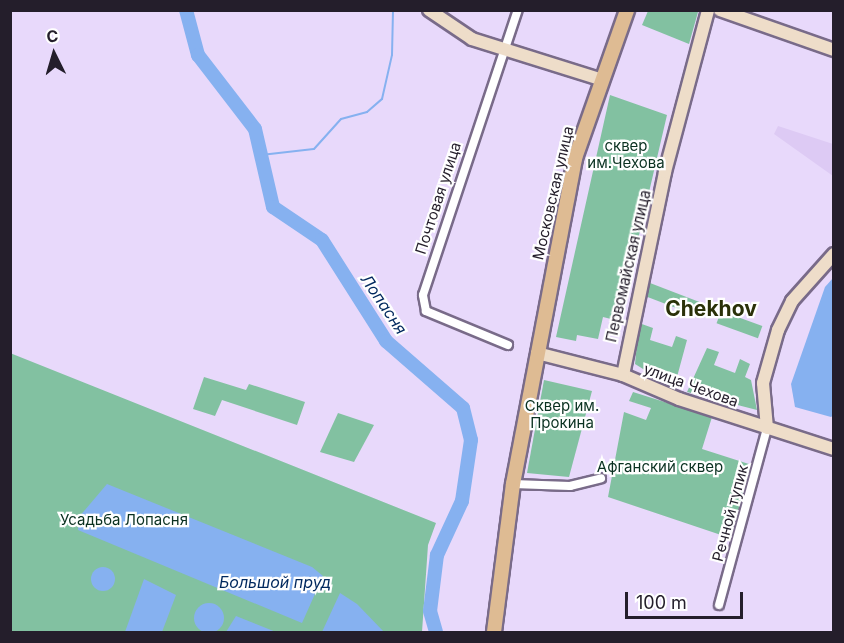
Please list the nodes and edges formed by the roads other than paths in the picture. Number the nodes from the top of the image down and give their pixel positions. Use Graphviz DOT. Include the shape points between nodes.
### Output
graph roads {
  1 [pos="429,10"];
  2 [pos="518,10"];
  3 [pos="627,10"];
  4 [pos="708,10"];
  5 [pos="723,11"];
  6 [pos="708,26"];
  7 [pos="503,50"];
  8 [pos="834,50"];
  9 [pos="600,79"];
  10 [pos="834,254"];
  11 [pos="508,345"];
  12 [pos="537,353"];
  13 [pos="623,375"];
  14 [pos="767,428"];
  15 [pos="834,449"];
  16 [pos="601,478"];
  17 [pos="513,484"];
  18 [pos="718,605"];
  19 [pos="494,633"];
  1 -- 7 [label="street" via="472,39"];
  2 -- 7 [label="street, Почтовая улица"];
  3 -- 9 [label="main road, Московская улица"];
  4 -- 6 [label="street"];
  5 -- 6 [label="street"];
  5 -- 8 [label="street"];
  6 -- 13 [label="street, Первомайская улица" via="665,172"];
  7 -- 9 [label="street"];
  7 -- 11 [label="street, Почтовая улица" via="423,295 426,311"];
  9 -- 12 [label="main road, Московская улица" via="575,158"];
  10 -- 14 [label="street" via="792,301 778,330 763,382"];
  12 -- 13 [label="street, улица Чехова"];
  12 -- 17 [label="main road, Московская улица"];
  13 -- 14 [label="street, улица Чехова"];
  14 -- 15 [label="street, улица Чехова"];
  14 -- 18 [label="street, Речной тупик"];
  16 -- 17 [label="street" via="570,486"];
  17 -- 19 [label="main road, Московская улица"];
}
